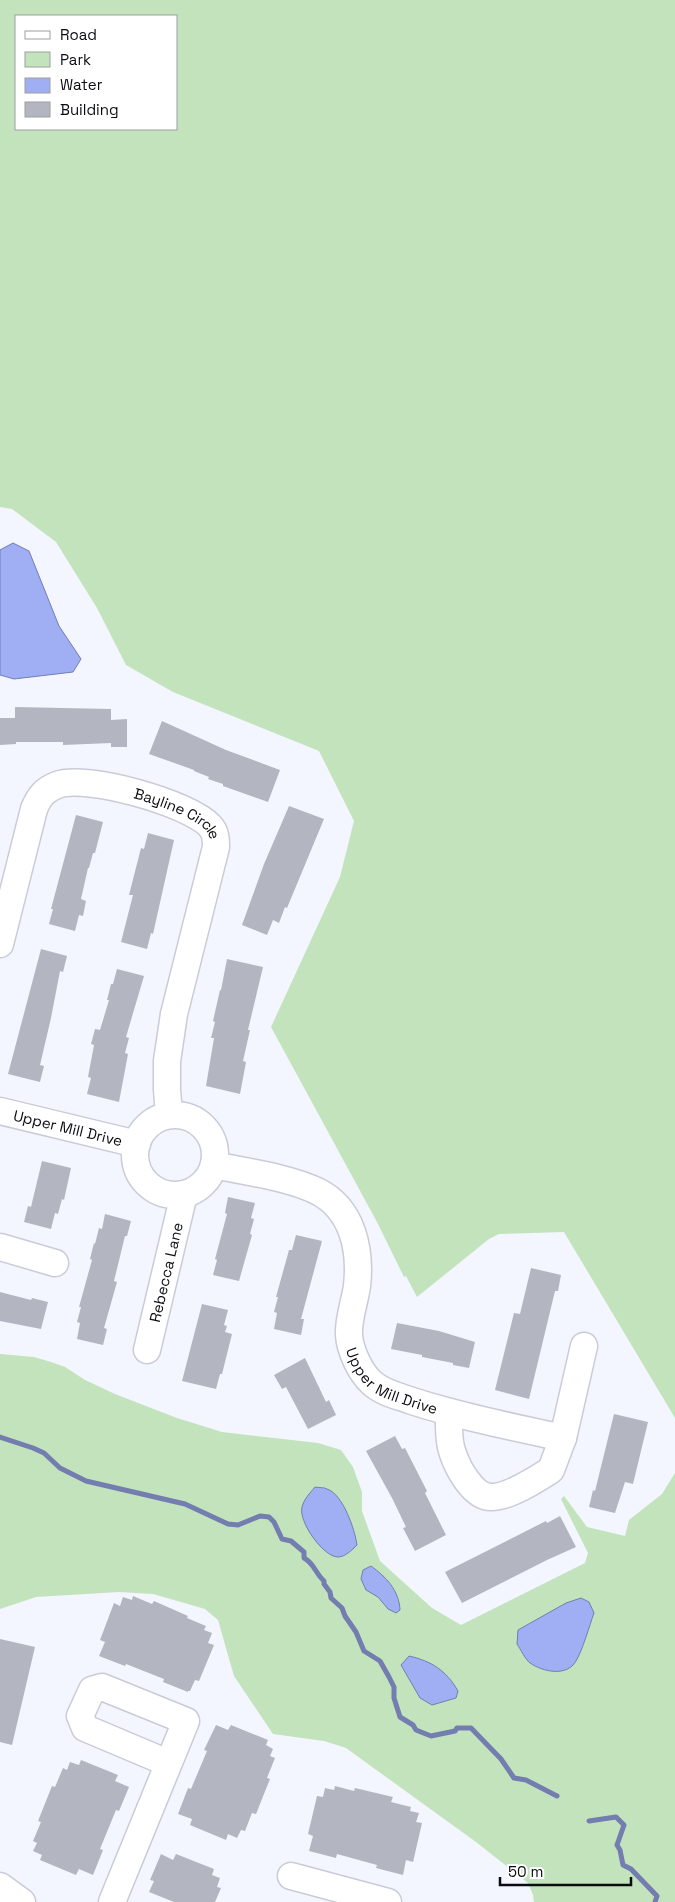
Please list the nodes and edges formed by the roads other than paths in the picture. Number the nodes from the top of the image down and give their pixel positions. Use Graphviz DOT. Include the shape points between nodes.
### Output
graph roads {
  1 [pos="0,944"];
  2 [pos="0,1111"];
  3 [pos="169,1115"];
  4 [pos="137,1144"];
  5 [pos="214,1165"];
  6 [pos="184,1194"];
  7 [pos="0,1247"];
  8 [pos="55,1262"];
  9 [pos="584,1346"];
  10 [pos="147,1350"];
  11 [pos="448,1412"];
  12 [pos="563,1438"];
  13 [pos="168,1763"];
  14 [pos="291,1876"];
  15 [pos="0,1886"];
  16 [pos="22,1902"];
  17 [pos="112,1902"];
  18 [pos="388,1902"];
  1 -- 3 [label="street, Bayline Circle" via="34,809 40,795 48,789 59,784 81,783 125,790 173,804 212,827 216,848 174,1014 168,1052"];
  2 -- 4 [label="street, Upper Mill Drive"];
  3 -- 4 [label="street, Upper Mill Drive" via="149,1125"];
  3 -- 5 [label="street" via="182,1115 205,1128 212,1139"];
  4 -- 6 [label="street, Upper Mill Drive" via="135,1158 146,1183 157,1191"];
  5 -- 6 [label="street" via="203,1184"];
  5 -- 11 [label="street, Upper Mill Drive" via="301,1185 319,1192 335,1204 347,1220 356,1242 357,1285 349,1334 360,1367 371,1382 386,1392"];
  6 -- 10 [label="street, Rebecca Lane"];
  7 -- 8 [label="street"];
  9 -- 12 [label="street"];
  11 -- 12 [label="street, Upper Mill Drive"];
  11 -- 12 [label="street" via="456,1460 478,1494 492,1498 551,1470"];
  13 -- 17 [label="street"];
  14 -- 18 [label="street"];
  15 -- 16 [label="street"];
}
